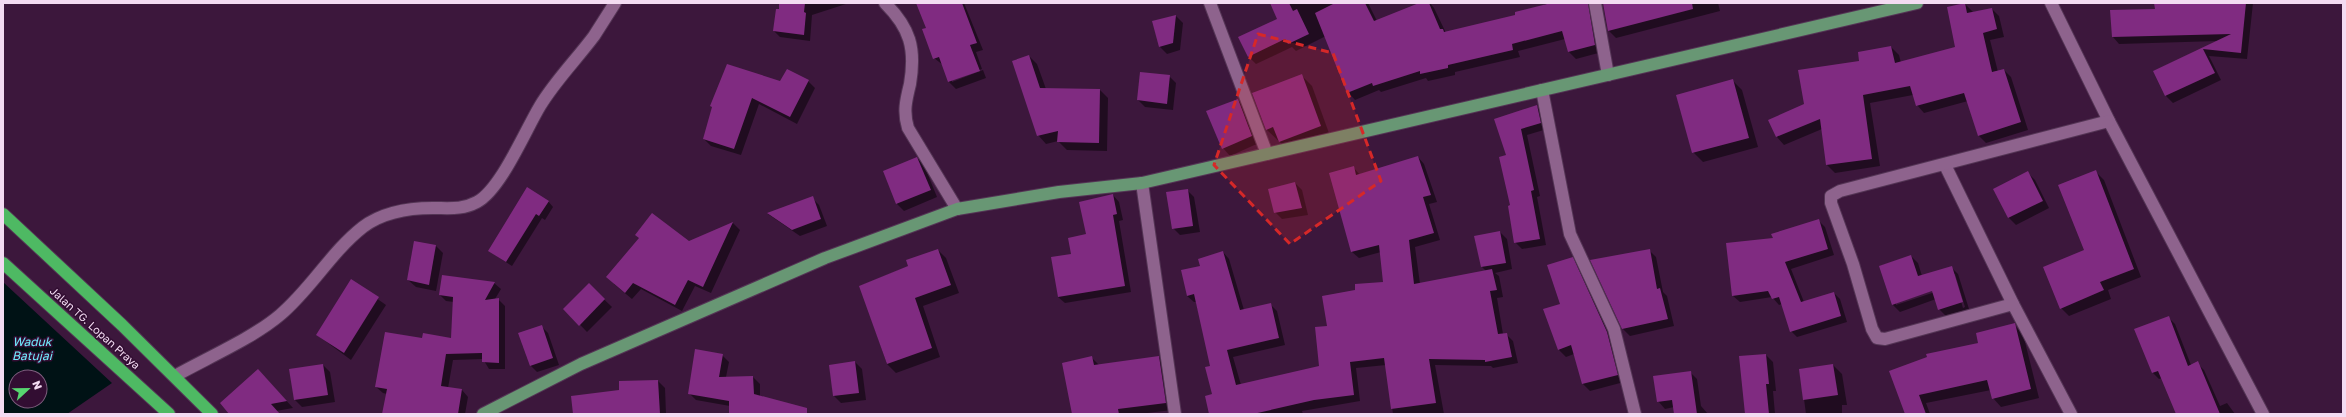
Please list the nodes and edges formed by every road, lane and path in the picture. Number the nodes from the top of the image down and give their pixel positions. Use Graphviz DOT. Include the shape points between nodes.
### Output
graph roads {
  1 [pos="615,3"];
  2 [pos="885,3"];
  3 [pos="1210,3"];
  4 [pos="1595,3"];
  5 [pos="1916,3"];
  6 [pos="2051,3"];
  7 [pos="1608,75"];
  8 [pos="1542,90"];
  9 [pos="2109,121"];
  10 [pos="1267,154"];
  11 [pos="1945,165"];
  12 [pos="1142,183"];
  13 [pos="957,209"];
  14 [pos="3,214"];
  15 [pos="3,263"];
  16 [pos="2013,304"];
  17 [pos="175,376"];
  18 [pos="169,414"];
  19 [pos="212,414"];
  20 [pos="483,414"];
  21 [pos="1175,414"];
  22 [pos="1635,414"];
  23 [pos="2071,414"];
  24 [pos="2263,414"];
  1 -- 17 [label="street" via="540,105 502,173 479,201 456,209 402,210 382,216 347,240 298,298 280,315"];
  2 -- 13 [label="street" via="900,18 911,42 910,82 904,116 908,128"];
  3 -- 10 [label="street"];
  4 -- 7 [label="street"];
  5 -- 7 [label="main road"];
  6 -- 9 [label="street"];
  7 -- 8 [label="main road"];
  8 -- 10 [label="main road"];
  8 -- 22 [label="street" via="1570,234 1614,329"];
  9 -- 11 [label="street"];
  9 -- 24 [label="street"];
  10 -- 12 [label="main road"];
  11 -- 16 [label="street"];
  11 -- 16 [label="street" via="1837,192 1831,196 1831,203 1853,264 1874,336 1885,339"];
  12 -- 13 [label="main road" via="1059,192"];
  12 -- 21 [label="street"];
  13 -- 20 [label="main road" via="825,258 581,364"];
  14 -- 17 [label="highway"];
  15 -- 18 [label="highway, Jalan TG. Lopan Praya"];
  16 -- 23 [label="street"];
  17 -- 19 [label="highway"];
}
